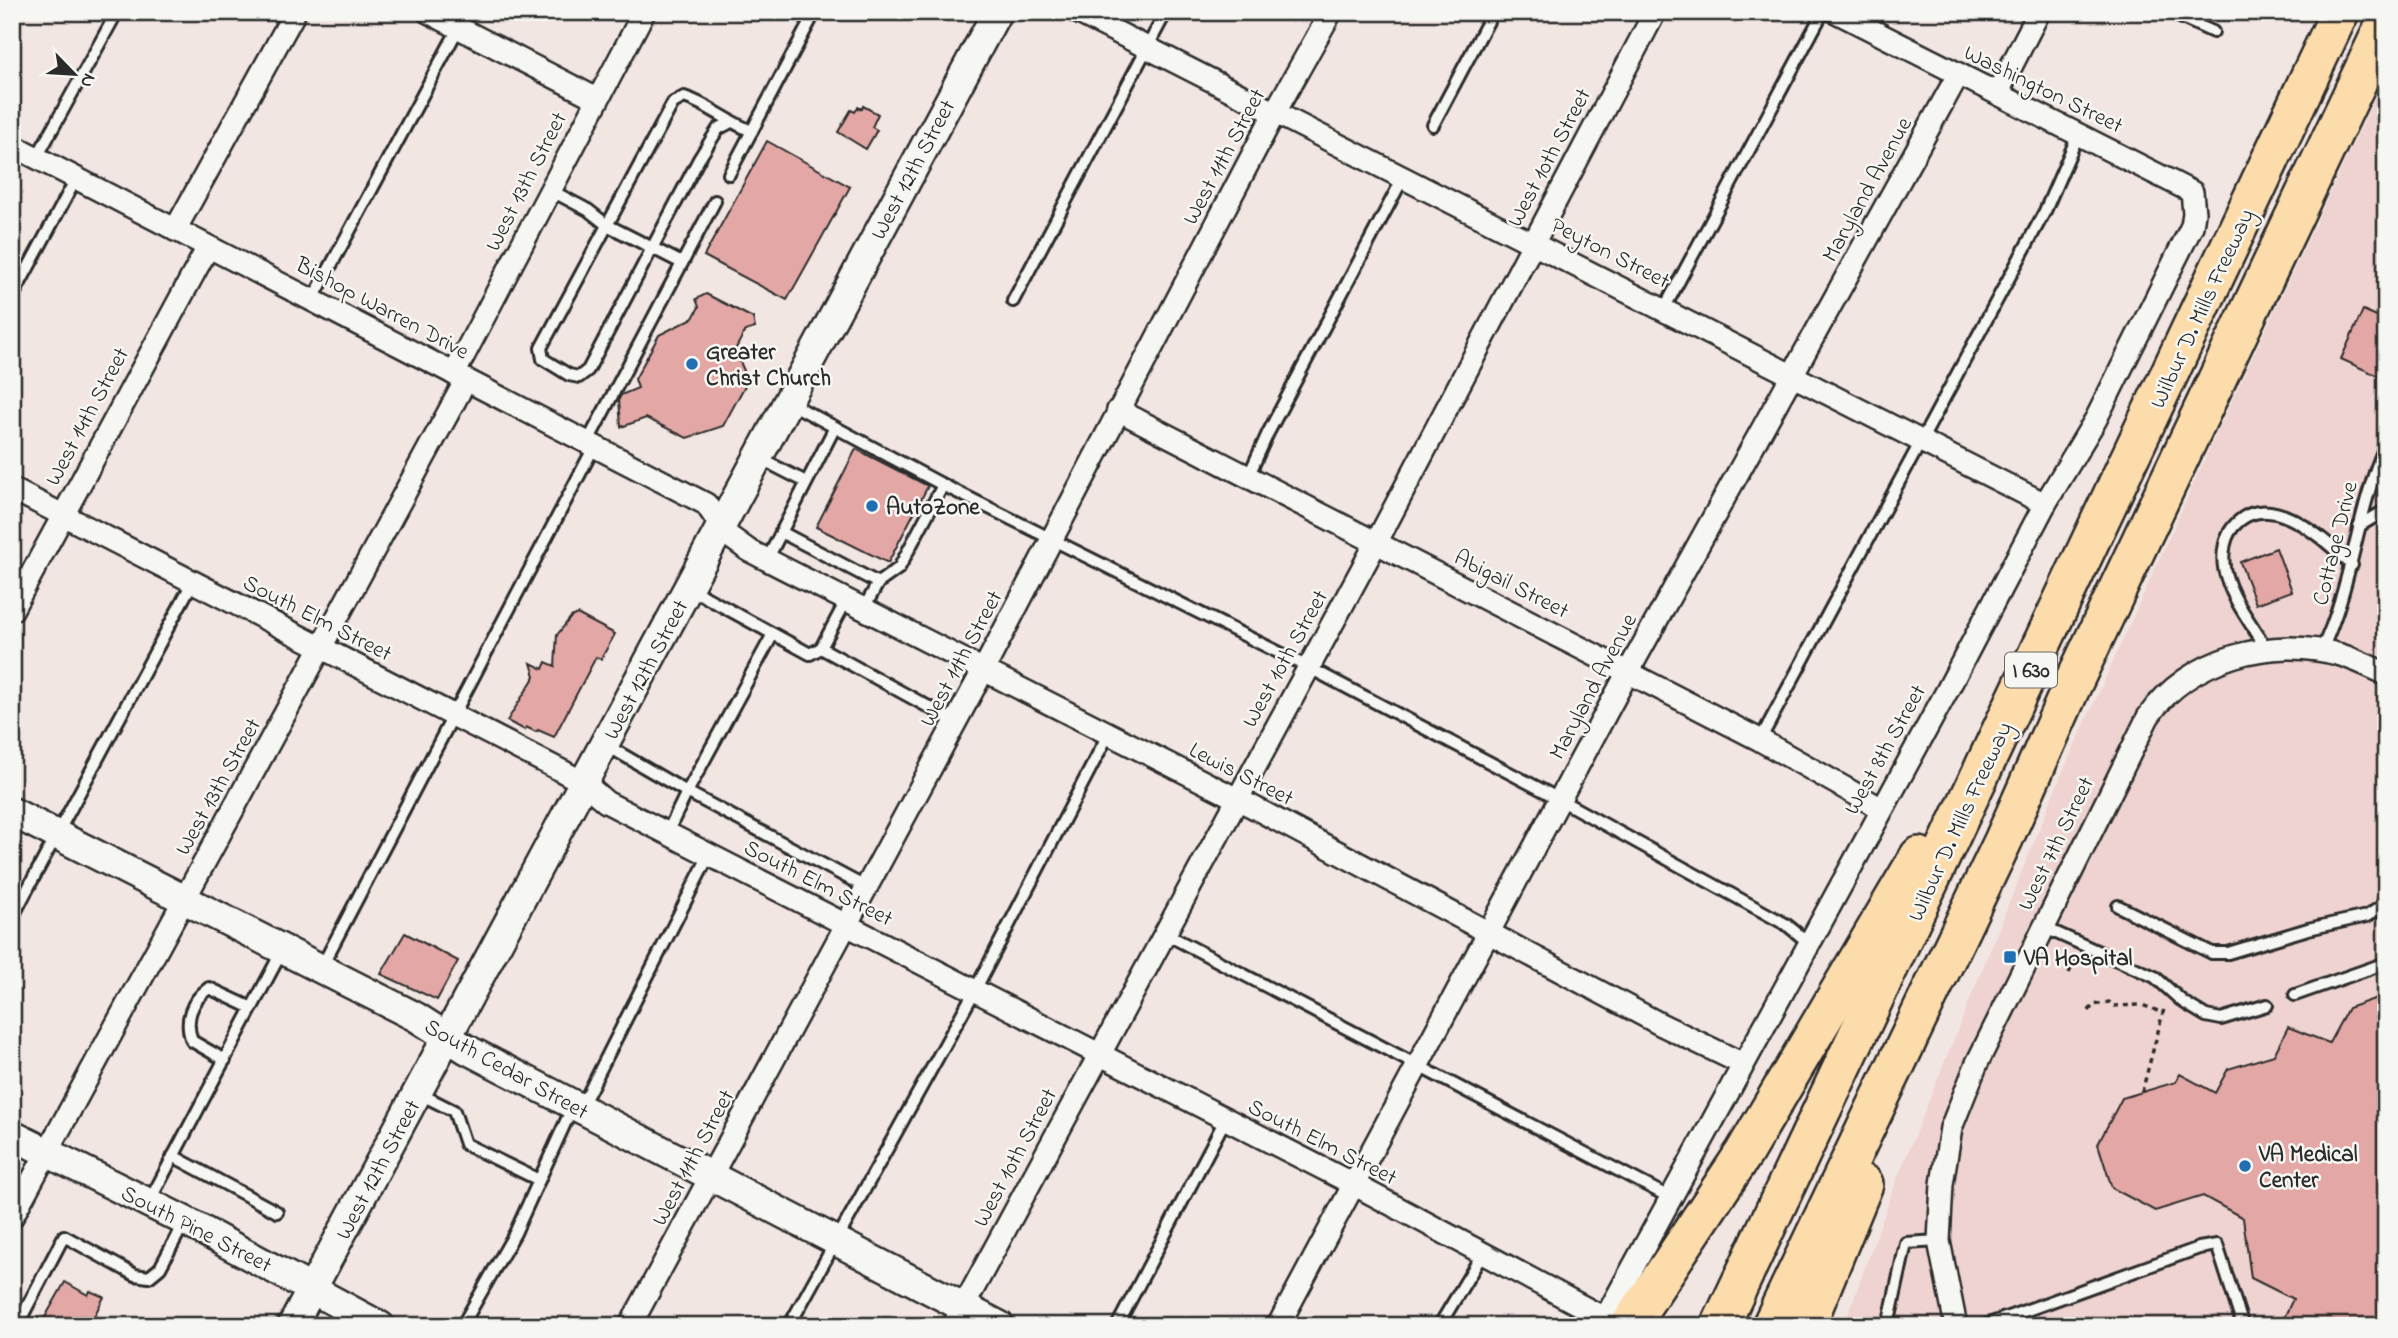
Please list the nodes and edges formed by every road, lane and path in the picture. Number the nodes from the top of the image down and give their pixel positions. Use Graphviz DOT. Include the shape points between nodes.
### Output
graph roads {
  1 [pos="117,12"];
  2 [pos="295,12"];
  3 [pos="428,12"];
  4 [pos="644,12"];
  5 [pos="815,12"];
  6 [pos="997,12"];
  7 [pos="1077,12"];
  8 [pos="1166,12"];
  9 [pos="1331,12"];
  10 [pos="1493,12"];
  11 [pos="1655,12"];
  12 [pos="1823,12"];
  13 [pos="1836,12"];
  14 [pos="2039,12"];
  15 [pos="2169,12"];
  16 [pos="2340,12"];
  17 [pos="463,20"];
  18 [pos="2386,22"];
  19 [pos="2213,32"];
  20 [pos="1147,48"];
  21 [pos="1958,75"];
  22 [pos="1998,92"];
  23 [pos="597,99"];
  24 [pos="1275,112"];
  25 [pos="729,123"];
  26 [pos="1433,125"];
  27 [pos="752,131"];
  28 [pos="2079,133"];
  29 [pos="12,145"];
  30 [pos="37,158"];
  31 [pos="729,174"];
  32 [pos="1404,176"];
  33 [pos="76,177"];
  34 [pos="550,190"];
  35 [pos="2192,192"];
  36 [pos="715,201"];
  37 [pos="607,225"];
  38 [pos="175,230"];
  39 [pos="1533,242"];
  40 [pos="208,247"];
  41 [pos="652,248"];
  42 [pos="682,263"];
  43 [pos="12,298"];
  44 [pos="313,299"];
  45 [pos="1013,301"];
  46 [pos="1664,309"];
  47 [pos="1794,376"];
  48 [pos="460,377"];
  49 [pos="788,401"];
  50 [pos="1118,410"];
  51 [pos="835,427"];
  52 [pos="1921,441"];
  53 [pos="591,445"];
  54 [pos="2385,449"];
  55 [pos="758,458"];
  56 [pos="1248,477"];
  57 [pos="806,482"];
  58 [pos="943,485"];
  59 [pos="12,489"];
  60 [pos="2045,503"];
  61 [pos="63,514"];
  62 [pos="2384,514"];
  63 [pos="721,525"];
  64 [pos="2359,526"];
  65 [pos="781,532"];
  66 [pos="1052,541"];
  67 [pos="1376,543"];
  68 [pos="767,560"];
  69 [pos="2352,565"];
  70 [pos="192,583"];
  71 [pos="878,583"];
  72 [pos="689,588"];
  73 [pos="855,605"];
  74 [pos="12,610"];
  75 [pos="773,634"];
  76 [pos="322,648"];
  77 [pos="821,648"];
  78 [pos="2267,650"];
  79 [pos="2321,651"];
  80 [pos="2032,666"];
  81 [pos="1308,667"];
  82 [pos="983,671"];
  83 [pos="1628,672"];
  84 [pos="2386,674"];
  85 [pos="454,715"];
  86 [pos="956,722"];
  87 [pos="1109,733"];
  88 [pos="1760,740"];
  89 [pos="604,744"];
  90 [pos="584,783"];
  91 [pos="687,792"];
  92 [pos="1237,800"];
  93 [pos="1562,800"];
  94 [pos="1880,808"];
  95 [pos="12,812"];
  96 [pos="667,832"];
  97 [pos="57,835"];
  98 [pos="2003,841"];
  99 [pos="709,855"];
  100 [pos="867,888"];
  101 [pos="2386,897"];
  102 [pos="184,900"];
  103 [pos="2118,906"];
  104 [pos="12,918"];
  105 [pos="845,925"];
  106 [pos="2043,928"];
  107 [pos="1489,933"];
  108 [pos="1166,934"];
  109 [pos="1809,943"];
  110 [pos="283,948"];
  111 [pos="2075,960"];
  112 [pos="2386,963"];
  113 [pos="321,968"];
  114 [pos="2069,973"];
  115 [pos="974,992"];
  116 [pos="2295,995"];
  117 [pos="2165,1005"];
  118 [pos="2267,1005"];
  119 [pos="252,1008"];
  120 [pos="2089,1011"];
  121 [pos="2163,1013"];
  122 [pos="448,1038"];
  123 [pos="1098,1055"];
  124 [pos="225,1059"];
  125 [pos="1743,1064"];
  126 [pos="1417,1066"];
  127 [pos="2143,1092"];
  128 [pos="418,1093"];
  129 [pos="579,1108"];
  130 [pos="1225,1120"];
  131 [pos="12,1135"];
  132 [pos="45,1153"];
  133 [pos="173,1156"];
  134 [pos="711,1177"];
  135 [pos="539,1180"];
  136 [pos="1354,1185"];
  137 [pos="1671,1198"];
  138 [pos="149,1202"];
  139 [pos="277,1212"];
  140 [pos="12,1217"];
  141 [pos="185,1221"];
  142 [pos="835,1239"];
  143 [pos="1939,1241"];
  144 [pos="1483,1253"];
  145 [pos="312,1290"];
  146 [pos="2018,1313"];
  147 [pos="958,1316"];
  148 [pos="1611,1323"];
  149 [pos="17,1326"];
  150 [pos="292,1326"];
  151 [pos="380,1326"];
  152 [pos="462,1326"];
  153 [pos="630,1326"];
  154 [pos="789,1326"];
  155 [pos="1000,1326"];
  156 [pos="1117,1326"];
  157 [pos="1279,1326"];
  158 [pos="1439,1326"];
  159 [pos="1720,1326"];
  160 [pos="1771,1326"];
  161 [pos="1806,1326"];
  162 [pos="1888,1326"];
  163 [pos="1956,1326"];
  164 [pos="1983,1326"];
  165 [pos="2022,1326"];
  166 [pos="2243,1326"];
  1 -- 30 [label="lane"];
  2 -- 38 [label="street"];
  3 -- 17 [label="street"];
  4 -- 23 [label="street, West 13th Street"];
  5 -- 27 [label="lane"];
  6 -- 49 [label="main road, West 12th Street"];
  7 -- 20 [label="street, Peyton Street"];
  8 -- 20 [label="lane"];
  9 -- 24 [label="street, West 11th Street"];
  10 -- 26 [label="lane"];
  11 -- 39 [label="street, West 10th Street"];
  12 -- 46 [label="lane"];
  13 -- 21 [label="street, Washington Street"];
  14 -- 22 [label="street"];
  15 -- 19 [label="lane"];
  16 -- 80 [label="highway, Wilbur D. Mills Freeway / I 630"];
  17 -- 23 [label="street"];
  17 -- 44 [label="lane"];
  18 -- 98 [label="highway, Wilbur D. Mills Freeway / I 630"];
  20 -- 24 [label="street, Peyton Street"];
  20 -- 45 [label="lane"];
  21 -- 22 [label="street, Washington Street"];
  21 -- 47 [label="street, Maryland Avenue"];
  22 -- 28 [label="street, Washington Street"];
  23 -- 34 [label="street, West 13th Street"];
  24 -- 32 [label="street, Peyton Street"];
  24 -- 50 [label="street, West 11th Street"];
  25 -- 27 [label="lane"];
  25 -- 37 [label="lane" via="698,101 684,97 673,103"];
  25 -- 41 [label="lane" via="719,129 699,159"];
  27 -- 31 [label="lane"];
  28 -- 35 [label="street, Washington Street"];
  28 -- 52 [label="lane" via="2045,211"];
  29 -- 30 [label="street, Bishop Warren Drive"];
  30 -- 33 [label="street, Bishop Warren Drive"];
  32 -- 39 [label="street, Peyton Street"];
  32 -- 56 [label="lane"];
  33 -- 38 [label="street, Bishop Warren Drive"];
  33 -- 43 [label="lane"];
  34 -- 37 [label="lane"];
  34 -- 48 [label="street, West 13th Street"];
  35 -- 60 [label="street, West 8th Street" via="2192,226 2096,419"];
  36 -- 42 [label="lane"];
  37 -- 41 [label="lane"];
  37 -- 41 [label="lane" via="541,348 548,364 579,377 588,370"];
  38 -- 40 [label="street, Bishop Warren Drive"];
  39 -- 46 [label="street, Peyton Street"];
  39 -- 67 [label="street, West 10th Street"];
  40 -- 44 [label="street, Bishop Warren Drive"];
  40 -- 61 [label="street, West 14th Street"];
  41 -- 42 [label="lane"];
  42 -- 53 [label="lane"];
  44 -- 48 [label="street, Bishop Warren Drive"];
  46 -- 47 [label="street, Peyton Street"];
  47 -- 52 [label="street, Peyton Street"];
  47 -- 83 [label="street, Maryland Avenue"];
  48 -- 53 [label="street, Bishop Warren Drive"];
  48 -- 76 [label="street, West 13th Street"];
  49 -- 51 [label="lane"];
  49 -- 55 [label="main road, West 12th Street"];
  50 -- 56 [label="street, Abigail Street"];
  50 -- 66 [label="street, West 11th Street"];
  51 -- 57 [label="lane"];
  51 -- 58 [label="lane"];
  52 -- 60 [label="street, Peyton Street"];
  52 -- 88 [label="lane"];
  53 -- 63 [label="street, Bishop Warren Drive" via="706,504"];
  53 -- 85 [label="lane"];
  54 -- 64 [label="lane, Cottage Drive" via="2369,483"];
  55 -- 57 [label="lane"];
  55 -- 63 [label="main road, West 12th Street"];
  56 -- 67 [label="street, Abigail Street"];
  57 -- 65 [label="lane"];
  58 -- 66 [label="lane"];
  58 -- 71 [label="lane" via="899,568"];
  59 -- 61 [label="street, South Elm Street"];
  60 -- 94 [label="street, West 8th Street"];
  61 -- 70 [label="street, South Elm Street"];
  61 -- 74 [label="street, West 14th Street"];
  62 -- 64 [label="lane"];
  63 -- 68 [label="street, Lewis Street" via="726,534"];
  63 -- 72 [label="main road, West 12th Street"];
  64 -- 69 [label="lane, Cottage Drive"];
  65 -- 68 [label="lane"];
  65 -- 71 [label="lane"];
  66 -- 81 [label="lane"];
  66 -- 82 [label="street, West 11th Street"];
  67 -- 81 [label="street, West 10th Street"];
  67 -- 83 [label="street, Abigail Street"];
  68 -- 73 [label="street, Lewis Street"];
  69 -- 78 [label="lane" via="2292,519 2259,512 2241,517 2229,531 2223,555 2226,579"];
  69 -- 79 [label="lane, Cottage Drive" via="2338,617"];
  70 -- 76 [label="street, South Elm Street"];
  70 -- 97 [label="lane"];
  71 -- 73 [label="lane"];
  72 -- 75 [label="lane"];
  72 -- 89 [label="main road, West 12th Street"];
  73 -- 77 [label="lane"];
  73 -- 82 [label="street, Lewis Street"];
  75 -- 77 [label="lane" via="810,654"];
  75 -- 91 [label="lane"];
  76 -- 85 [label="street, South Elm Street"];
  76 -- 102 [label="street, West 13th Street"];
  77 -- 86 [label="lane"];
  78 -- 79 [label="street, West 7th Street"];
  78 -- 106 [label="street, West 7th Street" via="2229,657 2198,671 2157,703"];
  79 -- 84 [label="street, West 7th Street" via="2340,654"];
  80 -- 148 [label="highway" via="1744,1153"];
  80 -- 159 [label="highway, Wilbur D. Mills Freeway / I 630"];
  81 -- 92 [label="street, West 10th Street"];
  81 -- 93 [label="lane"];
  82 -- 86 [label="street, West 11th Street"];
  82 -- 87 [label="street, Lewis Street"];
  83 -- 88 [label="street, Abigail Street"];
  83 -- 93 [label="street, Maryland Avenue"];
  85 -- 90 [label="street, South Elm Street"];
  85 -- 113 [label="lane"];
  86 -- 100 [label="street, West 11th Street"];
  87 -- 92 [label="street, Lewis Street"];
  87 -- 115 [label="lane"];
  88 -- 94 [label="street, Abigail Street"];
  89 -- 90 [label="main road, West 12th Street"];
  89 -- 91 [label="lane"];
  90 -- 96 [label="street, South Elm Street" via="606,802"];
  90 -- 122 [label="main road, West 12th Street"];
  91 -- 96 [label="lane"];
  91 -- 100 [label="lane"];
  92 -- 107 [label="street, Lewis Street"];
  92 -- 108 [label="street, West 10th Street"];
  93 -- 107 [label="street, Maryland Avenue"];
  93 -- 109 [label="lane" via="1787,925"];
  94 -- 109 [label="street, West 8th Street"];
  95 -- 97 [label="main road, South Cedar Street"];
  96 -- 99 [label="street, South Elm Street"];
  97 -- 102 [label="main road, South Cedar Street"];
  97 -- 104 [label="lane"];
  98 -- 160 [label="highway, Wilbur D. Mills Freeway / I 630"];
  98 -- 161 [label="highway"];
  99 -- 105 [label="street, South Elm Street"];
  99 -- 129 [label="lane"];
  100 -- 105 [label="street, West 11th Street"];
  101 -- 103 [label="lane" via="2381,907 2367,916 2228,953 2211,953"];
  102 -- 110 [label="main road, South Cedar Street"];
  102 -- 132 [label="street, West 13th Street"];
  105 -- 115 [label="street, South Elm Street"];
  105 -- 134 [label="street, West 11th Street"];
  106 -- 118 [label="lane" via="2155,977 2206,1016 2221,1019"];
  106 -- 143 [label="street, West 7th Street" via="1977,1063 1951,1128"];
  107 -- 125 [label="street, Lewis Street"];
  107 -- 126 [label="street, Maryland Avenue"];
  108 -- 123 [label="street, West 10th Street"];
  108 -- 126 [label="lane"];
  109 -- 125 [label="street, West 8th Street"];
  110 -- 113 [label="main road, South Cedar Street"];
  110 -- 119 [label="lane"];
  111 -- 114 [label="path"];
  112 -- 116 [label="lane"];
  113 -- 122 [label="main road, South Cedar Street"];
  115 -- 123 [label="street, South Elm Street"];
  115 -- 142 [label="lane"];
  117 -- 121 [label="path"];
  119 -- 124 [label="lane"];
  119 -- 124 [label="lane" via="209,988 200,994 188,1016 192,1041"];
  120 -- 121 [label="path" via="2093,1005 2109,1002 2113,1006 2142,1005"];
  121 -- 127 [label="path"];
  122 -- 128 [label="main road, West 12th Street"];
  122 -- 129 [label="main road, South Cedar Street"];
  123 -- 130 [label="street, South Elm Street"];
  123 -- 147 [label="street, West 10th Street"];
  124 -- 133 [label="lane"];
  125 -- 137 [label="street, West 8th Street"];
  126 -- 136 [label="street, Maryland Avenue"];
  126 -- 137 [label="lane"];
  128 -- 135 [label="lane" via="454,1111 464,1144"];
  128 -- 145 [label="main road, West 12th Street"];
  129 -- 134 [label="main road, South Cedar Street"];
  129 -- 135 [label="lane" via="566,1119"];
  130 -- 136 [label="street, South Elm Street"];
  130 -- 156 [label="lane"];
  131 -- 132 [label="main road, South Pine Street"];
  132 -- 138 [label="main road, South Pine Street"];
  132 -- 140 [label="street, West 13th Street"];
  133 -- 138 [label="lane"];
  133 -- 139 [label="lane"];
  134 -- 142 [label="main road, South Cedar Street"];
  134 -- 153 [label="street, West 11th Street"];
  135 -- 152 [label="lane"];
  136 -- 144 [label="street, South Elm Street"];
  136 -- 157 [label="street, Maryland Avenue"];
  137 -- 148 [label="street, West 8th Street"];
  138 -- 141 [label="main road, South Pine Street"];
  141 -- 145 [label="main road, South Pine Street"];
  141 -- 149 [label="lane" via="160,1268 149,1277 135,1275 64,1236"];
  142 -- 147 [label="main road, South Cedar Street"];
  142 -- 154 [label="lane"];
  143 -- 162 [label="lane" via="1906,1243"];
  143 -- 163 [label="street, West 7th Street"];
  144 -- 148 [label="street, South Elm Street"];
  144 -- 158 [label="lane"];
  145 -- 150 [label="main road, West 12th Street"];
  145 -- 151 [label="main road, South Pine Street"];
  146 -- 164 [label="lane"];
  146 -- 165 [label="lane"];
  146 -- 166 [label="lane" via="2217,1245"];
  147 -- 155 [label="main road, South Cedar Street"];
}
